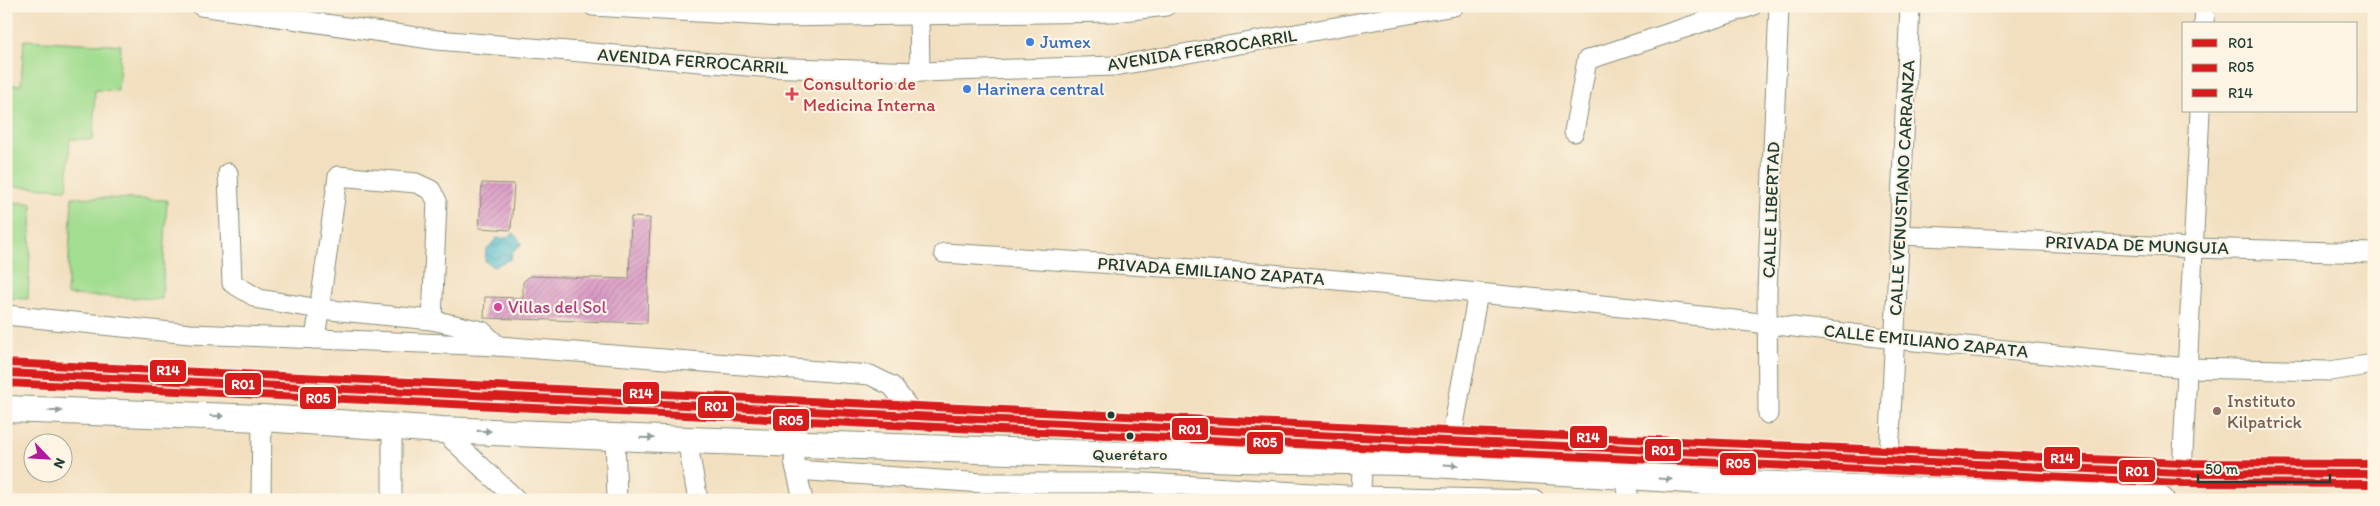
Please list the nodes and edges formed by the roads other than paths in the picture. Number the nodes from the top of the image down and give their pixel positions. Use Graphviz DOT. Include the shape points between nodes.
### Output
graph roads {
  1 [pos="201,6"];
  2 [pos="593,6"];
  3 [pos="1166,6"];
  4 [pos="1454,6"];
  5 [pos="1752,6"];
  6 [pos="1779,6"];
  7 [pos="1910,6"];
  8 [pos="2205,6"];
  9 [pos="979,10"];
  10 [pos="781,12"];
  11 [pos="919,15"];
  12 [pos="2204,22"];
  13 [pos="920,72"];
  14 [pos="2200,112"];
  15 [pos="1574,132"];
  16 [pos="228,173"];
  17 [pos="1900,235"];
  18 [pos="2194,248"];
  19 [pos="944,253"];
  20 [pos="2374,253"];
  21 [pos="1478,293"];
  22 [pos="320,310"];
  23 [pos="6,315"];
  24 [pos="432,320"];
  25 [pos="1767,324"];
  26 [pos="315,339"];
  27 [pos="1895,339"];
  28 [pos="498,346"];
  29 [pos="2374,364"];
  30 [pos="2187,368"];
  31 [pos="6,373"];
  32 [pos="6,409"];
  33 [pos="1768,414"];
  34 [pos="915,416"];
  35 [pos="262,418"];
  36 [pos="392,426"];
  37 [pos="442,430"];
  38 [pos="615,437"];
  39 [pos="687,440"];
  40 [pos="1451,441"];
  41 [pos="790,443"];
  42 [pos="1240,459"];
  43 [pos="1889,459"];
  44 [pos="1363,461"];
  45 [pos="796,470"];
  46 [pos="2182,473"];
  47 [pos="2374,474"];
  48 [pos="1627,488"];
  49 [pos="1234,494"];
  50 [pos="1907,495"];
  51 [pos="1360,498"];
  52 [pos="261,500"];
  53 [pos="392,500"];
  54 [pos="517,500"];
  55 [pos="617,500"];
  56 [pos="698,500"];
  57 [pos="803,500"];
  58 [pos="1534,500"];
  59 [pos="2162,500"];
  1 -- 13 [label="street, AVENIDA FERROCARRIL" via="437,40 760,68"];
  2 -- 10 [label="street"];
  3 -- 9 [label="street" via="1114,12"];
  4 -- 13 [label="street, AVENIDA FERROCARRIL" via="1115,66"];
  5 -- 15 [label="street" via="1587,60"];
  6 -- 25 [label="street, CALLE LIBERTAD"];
  7 -- 17 [label="street, CALLE VENUSTIANO CARRANZA"];
  8 -- 12 [label="street"];
  9 -- 11 [label="street"];
  10 -- 11 [label="street"];
  11 -- 13 [label="street"];
  14 -- 18 [label="street"];
  16 -- 22 [label="street" via="232,283 259,299"];
  17 -- 18 [label="street, PRIVADA DE MUNGUIA"];
  17 -- 27 [label="street, CALLE VENUSTIANO CARRANZA"];
  18 -- 20 [label="street, PRIVADA DE MUNGUIA"];
  18 -- 30 [label="street"];
  19 -- 21 [label="street, PRIVADA EMILIANO ZAPATA" via="1261,273"];
  21 -- 25 [label="street, CALLE EMILIANO ZAPATA"];
  21 -- 40 [label="street"];
  22 -- 24 [label="street"];
  22 -- 24 [label="street" via="338,176 396,181 416,183 431,190 437,201"];
  22 -- 26 [label="street"];
  23 -- 26 [label="street" via="190,334"];
  24 -- 28 [label="street" via="482,331"];
  25 -- 27 [label="street, CALLE EMILIANO ZAPATA"];
  25 -- 33 [label="street, CALLE LIBERTAD"];
  26 -- 28 [label="street"];
  27 -- 30 [label="street, CALLE EMILIANO ZAPATA"];
  27 -- 43 [label="street, CALLE VENUSTIANO CARRANZA"];
  28 -- 34 [label="street" via="870,375 892,386"];
  29 -- 30 [label="street, CALLE EMILIANO ZAPATA" via="2330,371"];
  30 -- 46 [label="street"];
  31 -- 34 [label="highway"];
  32 -- 35 [label="highway, one-way"];
  34 -- 40 [label="highway"];
  35 -- 36 [label="highway"];
  35 -- 52 [label="street"];
  36 -- 37 [label="highway"];
  36 -- 53 [label="street"];
  37 -- 38 [label="highway, one-way"];
  37 -- 54 [label="street"];
  38 -- 39 [label="highway, one-way"];
  38 -- 55 [label="street"];
  39 -- 41 [label="highway"];
  39 -- 56 [label="street"];
  40 -- 43 [label="highway"];
  41 -- 42 [label="highway"];
  41 -- 45 [label="street"];
  42 -- 44 [label="highway"];
  42 -- 49 [label="street"];
  43 -- 46 [label="highway"];
  44 -- 48 [label="highway, one-way"];
  44 -- 51 [label="street"];
  45 -- 49 [label="street" via="983,483 1147,483"];
  45 -- 57 [label="street"];
  46 -- 47 [label="highway"];
  48 -- 50 [label="highway, one-way" via="1753,484"];
  49 -- 51 [label="street"];
  50 -- 59 [label="highway"];
  51 -- 58 [label="street"];
}
